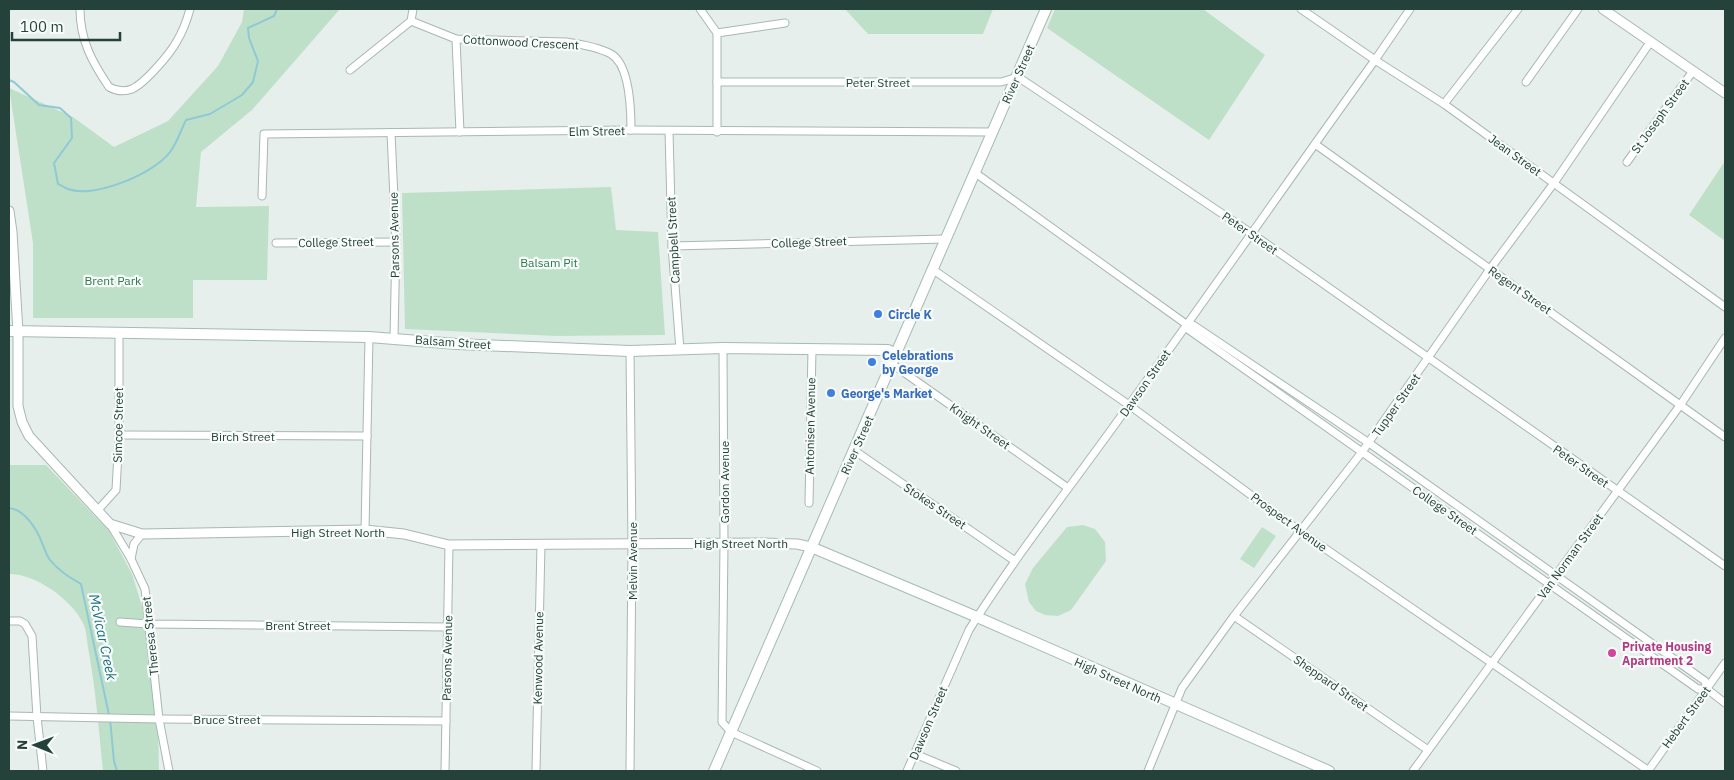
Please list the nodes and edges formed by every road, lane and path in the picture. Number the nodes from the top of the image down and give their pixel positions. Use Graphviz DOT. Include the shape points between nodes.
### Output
graph roads {
  1 [pos="80,9"];
  2 [pos="190,9"];
  3 [pos="413,9"];
  4 [pos="700,9"];
  5 [pos="1046,9"];
  6 [pos="1301,9"];
  7 [pos="1410,9"];
  8 [pos="1518,9"];
  9 [pos="1578,9"];
  10 [pos="1603,9"];
  11 [pos="412,21"];
  12 [pos="785,23"];
  13 [pos="717,33"];
  14 [pos="456,39"];
  15 [pos="1651,41"];
  16 [pos="1375,60"];
  17 [pos="350,70"];
  18 [pos="1694,70"];
  19 [pos="1018,77"];
  20 [pos="717,82"];
  21 [pos="1526,82"];
  22 [pos="1725,93"];
  23 [pos="1444,104"];
  24 [pos="631,130"];
  25 [pos="669,131"];
  26 [pos="460,132"];
  27 [pos="717,132"];
  28 [pos="992,132"];
  29 [pos="391,133"];
  30 [pos="1315,144"];
  31 [pos="1627,162"];
  32 [pos="974,172"];
  33 [pos="1554,183"];
  34 [pos="262,196"];
  35 [pos="9,210"];
  36 [pos="1251,233"];
  37 [pos="945,239"];
  38 [pos="396,242"];
  39 [pos="276,243"];
  40 [pos="672,246"];
  41 [pos="932,269"];
  42 [pos="1490,269"];
  43 [pos="1725,307"];
  44 [pos="1186,324"];
  45 [pos="13,332"];
  46 [pos="118,333"];
  47 [pos="369,337"];
  48 [pos="394,338"];
  49 [pos="1725,338"];
  50 [pos="723,348"];
  51 [pos="812,349"];
  52 [pos="680,350"];
  53 [pos="630,351"];
  54 [pos="897,354"];
  55 [pos="1427,359"];
  56 [pos="892,364"];
  57 [pos="1681,404"];
  58 [pos="1129,405"];
  59 [pos="120,435"];
  60 [pos="367,436"];
  61 [pos="1725,437"];
  62 [pos="1369,443"];
  63 [pos="855,451"];
  64 [pos="1362,452"];
  65 [pos="1426,484"];
  66 [pos="1068,488"];
  67 [pos="1617,490"];
  68 [pos="1420,492"];
  69 [pos="809,503"];
  70 [pos="97,510"];
  71 [pos="110,524"];
  72 [pos="365,530"];
  73 [pos="1301,532"];
  74 [pos="142,534"];
  75 [pos="724,543"];
  76 [pos="541,544"];
  77 [pos="632,544"];
  78 [pos="449,545"];
  79 [pos="811,547"];
  80 [pos="132,559"];
  81 [pos="1015,561"];
  82 [pos="1725,566"];
  83 [pos="1556,576"];
  84 [pos="1550,585"];
  85 [pos="1234,616"];
  86 [pos="976,617"];
  87 [pos="9,621"];
  88 [pos="120,622"];
  89 [pos="148,624"];
  90 [pos="447,627"];
  91 [pos="1491,663"];
  92 [pos="1725,663"];
  93 [pos="1707,689"];
  94 [pos="1725,703"];
  95 [pos="1176,705"];
  96 [pos="9,716"];
  97 [pos="37,717"];
  98 [pos="159,719"];
  99 [pos="446,721"];
  100 [pos="731,732"];
  101 [pos="1428,750"];
  102 [pos="915,754"];
  103 [pos="44,771"];
  104 [pos="169,771"];
  105 [pos="445,771"];
  106 [pos="536,771"];
  107 [pos="630,771"];
  108 [pos="714,771"];
  109 [pos="817,771"];
  110 [pos="907,771"];
  111 [pos="956,771"];
  112 [pos="1148,771"];
  113 [pos="1329,771"];
  114 [pos="1413,771"];
  115 [pos="1648,771"];
  1 -- 2 [label="street" via="83,38 93,62 109,87 125,91 143,81 177,42"];
  3 -- 11 [label="street"];
  4 -- 13 [label="street"];
  5 -- 19 [label="main road, River Street"];
  6 -- 16 [label="street, Jean Street"];
  7 -- 16 [label="street, Dawson Street"];
  8 -- 23 [label="street"];
  9 -- 21 [label="street"];
  10 -- 15 [label="street"];
  11 -- 14 [label="street, Cottonwood Crescent"];
  11 -- 17 [label="street"];
  12 -- 13 [label="street"];
  13 -- 20 [label="street"];
  14 -- 24 [label="street, Cottonwood Crescent" via="566,42 611,54 625,76 630,94"];
  14 -- 26 [label="street"];
  15 -- 18 [label="street"];
  15 -- 33 [label="street, Tupper Street"];
  16 -- 23 [label="street, Jean Street"];
  16 -- 30 [label="street, Dawson Street"];
  18 -- 22 [label="street"];
  18 -- 31 [label="street, St Joseph Street"];
  19 -- 20 [label="street, Peter Street" via="1001,82"];
  19 -- 28 [label="main road, River Street"];
  19 -- 36 [label="street, Peter Street"];
  20 -- 27 [label="street"];
  23 -- 33 [label="street, Jean Street"];
  24 -- 25 [label="street, Elm Street"];
  24 -- 26 [label="street, Elm Street"];
  25 -- 27 [label="street, Elm Street"];
  25 -- 40 [label="street, Campbell Street"];
  26 -- 29 [label="street, Elm Street"];
  27 -- 28 [label="street, Elm Street"];
  28 -- 32 [label="main road, River Street"];
  29 -- 34 [label="street, Elm Street" via="264,134"];
  29 -- 38 [label="street, Parsons Avenue"];
  30 -- 36 [label="street, Dawson Street"];
  30 -- 42 [label="street, Regent Street"];
  32 -- 37 [label="main road, River Street"];
  32 -- 44 [label="street, College Street"];
  33 -- 42 [label="street, Tupper Street"];
  33 -- 43 [label="street, Jean Street"];
  35 -- 45 [label="street"];
  36 -- 44 [label="street, Dawson Street"];
  36 -- 55 [label="street, Peter Street"];
  37 -- 40 [label="street, College Street"];
  37 -- 41 [label="main road, River Street"];
  38 -- 39 [label="street, College Street"];
  38 -- 48 [label="street, Parsons Avenue"];
  40 -- 52 [label="street, Campbell Street"];
  41 -- 54 [label="main road, River Street"];
  41 -- 58 [label="street, Prospect Avenue"];
  42 -- 55 [label="street, Tupper Street"];
  42 -- 57 [label="street, Regent Street"];
  44 -- 58 [label="street, Dawson Street"];
  44 -- 62 [label="street, College Street" via="1193,325"];
  44 -- 64 [label="street, College Street" via="1189,330"];
  45 -- 46 [label="main road, Balsam Street"];
  45 -- 70 [label="street, Theresa Street" via="22,422 29,436"];
  46 -- 47 [label="main road, Balsam Street"];
  46 -- 59 [label="street, Simcoe Street"];
  47 -- 48 [label="main road, Balsam Street"];
  47 -- 60 [label="street"];
  48 -- 53 [label="main road, Balsam Street" via="457,344"];
  49 -- 57 [label="street, Van Norman Street"];
  50 -- 51 [label="main road, Balsam Street"];
  50 -- 52 [label="main road, Balsam Street"];
  50 -- 75 [label="street, Gordon Avenue"];
  51 -- 54 [label="main road, Balsam Street" via="888,350"];
  51 -- 69 [label="street, Antonisen Avenue"];
  52 -- 53 [label="main road, Balsam Street"];
  53 -- 77 [label="street, Melvin Avenue"];
  54 -- 56 [label="main road, River Street"];
  55 -- 62 [label="street, Tupper Street"];
  55 -- 67 [label="street, Peter Street"];
  56 -- 63 [label="main road, River Street"];
  56 -- 66 [label="street, Knight Street"];
  57 -- 61 [label="street, Regent Street"];
  57 -- 67 [label="street, Van Norman Street"];
  58 -- 66 [label="street, Dawson Street"];
  58 -- 73 [label="street, Prospect Avenue"];
  59 -- 60 [label="street, Birch Street"];
  59 -- 70 [label="street, Simcoe Street" via="116,490"];
  60 -- 72 [label="street"];
  62 -- 64 [label="street, Tupper Street"];
  62 -- 65 [label="street, College Street"];
  63 -- 79 [label="main road, River Street"];
  63 -- 81 [label="street, Stokes Street"];
  64 -- 68 [label="street, College Street"];
  64 -- 73 [label="street, Tupper Street"];
  65 -- 68 [label="street"];
  65 -- 83 [label="street, College Street"];
  66 -- 81 [label="street, Dawson Street"];
  67 -- 82 [label="street, Peter Street"];
  67 -- 83 [label="street, Van Norman Street"];
  68 -- 84 [label="street, College Street"];
  70 -- 71 [label="street, Theresa Street"];
  71 -- 74 [label="street, High Street North"];
  71 -- 80 [label="street, Theresa Street"];
  72 -- 74 [label="street, High Street North"];
  72 -- 78 [label="street, High Street North" via="404,534"];
  73 -- 85 [label="street, Tupper Street"];
  73 -- 91 [label="street, Prospect Avenue"];
  74 -- 80 [label="street" via="134,544"];
  75 -- 77 [label="street, High Street North"];
  75 -- 79 [label="street, High Street North"];
  75 -- 100 [label="street, Gordon Avenue" via="722,722"];
  76 -- 77 [label="street, High Street North"];
  76 -- 78 [label="street, High Street North"];
  76 -- 106 [label="street, Kenwood Avenue"];
  77 -- 107 [label="street, Melvin Avenue"];
  78 -- 90 [label="street, Parsons Avenue"];
  79 -- 86 [label="main road, High Street North"];
  79 -- 100 [label="main road, River Street"];
  80 -- 89 [label="street, Theresa Street" via="145,590"];
  81 -- 86 [label="street, Dawson Street"];
  83 -- 84 [label="street, Van Norman Street"];
  83 -- 93 [label="street, College Street" via="1705,681"];
  84 -- 91 [label="street, Van Norman Street"];
  84 -- 93 [label="street, College Street" via="1698,689"];
  85 -- 95 [label="street, Tupper Street" via="1182,688"];
  85 -- 101 [label="street, Sheppard Street"];
  86 -- 95 [label="main road, High Street North"];
  86 -- 102 [label="street, Dawson Street"];
  87 -- 97 [label="street" via="22,622 32,636"];
  88 -- 89 [label="street, Brent Street"];
  89 -- 90 [label="street, Brent Street"];
  89 -- 98 [label="street, Theresa Street"];
  90 -- 99 [label="street, Parsons Avenue"];
  91 -- 101 [label="street, Van Norman Street"];
  91 -- 115 [label="street, Prospect Avenue"];
  92 -- 93 [label="street, Hebert Street"];
  93 -- 94 [label="street, College Street"];
  93 -- 115 [label="street, Hebert Street"];
  95 -- 112 [label="street, Tupper Street"];
  95 -- 113 [label="main road, High Street North"];
  96 -- 97 [label="street, Bruce Street"];
  97 -- 98 [label="street, Bruce Street"];
  97 -- 103 [label="street"];
  98 -- 99 [label="street, Bruce Street"];
  98 -- 104 [label="street, Theresa Street"];
  99 -- 105 [label="street, Parsons Avenue"];
  100 -- 108 [label="main road, River Street"];
  100 -- 109 [label="street"];
  101 -- 114 [label="street, Van Norman Street"];
  102 -- 110 [label="street, Dawson Street"];
  102 -- 111 [label="street"];
}
